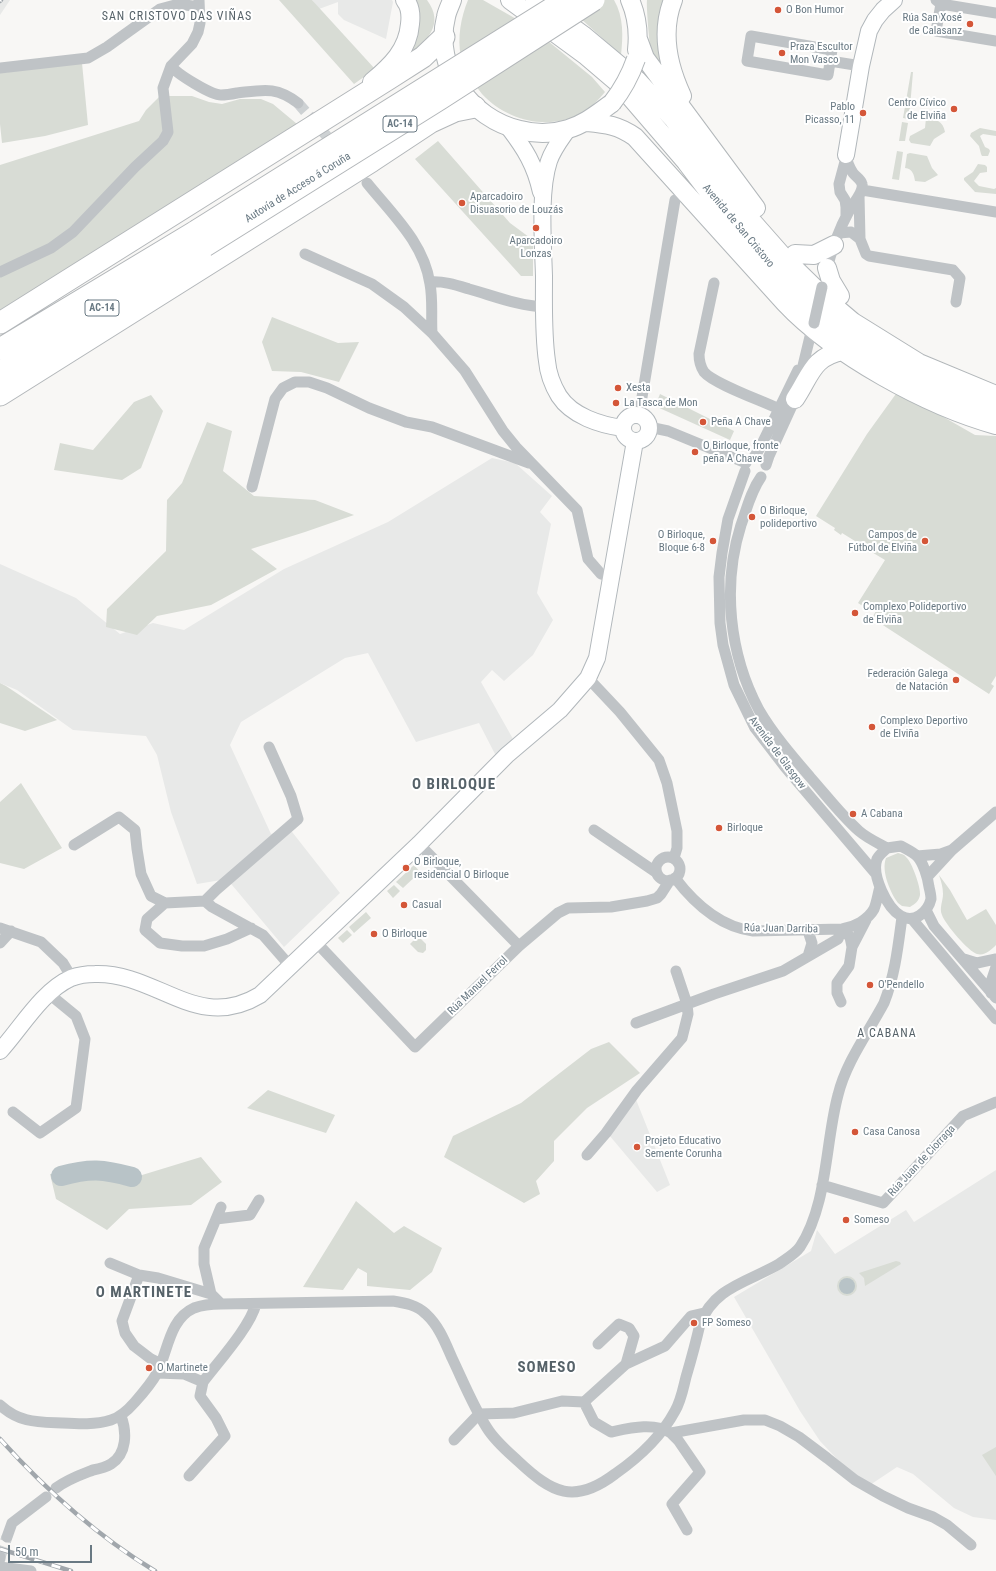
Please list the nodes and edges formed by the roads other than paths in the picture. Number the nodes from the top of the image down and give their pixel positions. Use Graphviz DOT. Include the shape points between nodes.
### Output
graph roads {
  1 [pos="405,0"];
  2 [pos="437,0"];
  3 [pos="452,0"];
  4 [pos="510,0"];
  5 [pos="535,0"];
  6 [pos="565,0"];
  7 [pos="594,0"];
  8 [pos="673,0"];
  9 [pos="894,0"];
  10 [pos="938,2"];
  11 [pos="199,4"];
  12 [pos="635,4"];
  13 [pos="996,13"];
  14 [pos="445,27"];
  15 [pos="638,39"];
  16 [pos="996,41"];
  17 [pos="830,61"];
  18 [pos="172,66"];
  19 [pos="861,66"];
  20 [pos="0,68"];
  21 [pos="298,103"];
  22 [pos="475,107"];
  23 [pos="337,111"];
  24 [pos="586,122"];
  25 [pos="509,128"];
  26 [pos="568,129"];
  27 [pos="700,133"];
  28 [pos="846,155"];
  29 [pos="856,175"];
  30 [pos="840,180"];
  31 [pos="367,183"];
  32 [pos="860,194"];
  33 [pos="842,195"];
  34 [pos="675,200"];
  35 [pos="543,201"];
  36 [pos="996,212"];
  37 [pos="846,216"];
  38 [pos="201,238"];
  39 [pos="836,239"];
  40 [pos="860,239"];
  41 [pos="305,254"];
  42 [pos="796,254"];
  43 [pos="0,272"];
  44 [pos="824,279"];
  45 [pos="430,282"];
  46 [pos="714,283"];
  47 [pos="956,302"];
  48 [pos="544,307"];
  49 [pos="0,323"];
  50 [pos="432,333"];
  51 [pos="808,334"];
  52 [pos="0,349"];
  53 [pos="843,351"];
  54 [pos="0,372"];
  55 [pos="996,384"];
  56 [pos="0,395"];
  57 [pos="996,395"];
  58 [pos="795,398"];
  59 [pos="779,409"];
  60 [pos="996,411"];
  61 [pos="639,415"];
  62 [pos="996,425"];
  63 [pos="649,427"];
  64 [pos="623,428"];
  65 [pos="635,441"];
  66 [pos="748,463"];
  67 [pos="532,464"];
  68 [pos="766,465"];
  69 [pos="761,478"];
  70 [pos="252,487"];
  71 [pos="612,577"];
  72 [pos="588,678"];
  73 [pos="269,747"];
  74 [pos="996,812"];
  75 [pos="594,830"];
  76 [pos="74,844"];
  77 [pos="419,844"];
  78 [pos="887,848"];
  79 [pos="952,850"];
  80 [pos="917,856"];
  81 [pos="674,858"];
  82 [pos="657,873"];
  83 [pos="876,874"];
  84 [pos="928,876"];
  85 [pos="672,879"];
  86 [pos="880,887"];
  87 [pos="205,901"];
  88 [pos="165,903"];
  89 [pos="890,907"];
  90 [pos="926,910"];
  91 [pos="872,911"];
  92 [pos="907,918"];
  93 [pos="0,928"];
  94 [pos="251,928"];
  95 [pos="842,929"];
  96 [pos="11,930"];
  97 [pos="808,930"];
  98 [pos="316,942"];
  99 [pos="0,943"];
  100 [pos="519,946"];
  101 [pos="852,947"];
  102 [pos="808,956"];
  103 [pos="963,959"];
  104 [pos="996,959"];
  105 [pos="291,967"];
  106 [pos="996,967"];
  107 [pos="676,971"];
  108 [pos="72,978"];
  109 [pos="48,994"];
  110 [pos="994,995"];
  111 [pos="841,1002"];
  112 [pos="687,1004"];
  113 [pos="996,1019"];
  114 [pos="636,1023"];
  115 [pos="0,1051"];
  116 [pos="996,1102"];
  117 [pos="13,1112"];
  118 [pos="586,1155"];
  119 [pos="822,1185"];
  120 [pos="258,1200"];
  121 [pos="221,1207"];
  122 [pos="216,1219"];
  123 [pos="110,1263"];
  124 [pos="139,1274"];
  125 [pos="211,1294"];
  126 [pos="221,1304"];
  127 [pos="256,1304"];
  128 [pos="704,1313"];
  129 [pos="598,1344"];
  130 [pos="626,1364"];
  131 [pos="159,1368"];
  132 [pos="203,1382"];
  133 [pos="584,1402"];
  134 [pos="0,1405"];
  135 [pos="479,1414"];
  136 [pos="121,1416"];
  137 [pos="667,1431"];
  138 [pos="454,1440"];
  139 [pos="189,1476"];
  140 [pos="56,1488"];
  141 [pos="46,1497"];
  142 [pos="687,1530"];
  143 [pos="8,1537"];
  144 [pos="971,1545"];
  145 [pos="0,1567"];
  146 [pos="31,1571"];
  1 -- 23 [label="main road" via="411,17 409,35 401,53 392,64"];
  2 -- 14 [label="main road"];
  3 -- 14 [label="main road"];
  4 -- 60 [label="main road, Avenida de San Cristovo" via="585,55 619,84 774,270 835,325 869,350 937,388"];
  5 -- 57 [label="main road, Avenida de San Cristovo" via="583,35 638,81 674,120 751,220 788,262 827,300 853,322 919,363"];
  6 -- 38 [label="highway, Autovía de Acceso á Coruña / AC-14, bridge"];
  7 -- 38 [label="highway, Autovía de Acceso á Coruña / AC-14, bridge" via="440,99"];
  8 -- 27 [label="main road" via="666,36 668,57 672,72"];
  9 -- 19 [label="street" via="875,20 869,31"];
  10 -- 13 [label="street"];
  10 -- 16 [label="street" via="936,31"];
  11 -- 18 [label="street" via="198,32 192,44"];
  11 -- 20 [label="street" via="179,4 160,10 107,48 88,58"];
  12 -- 15 [label="main road"];
  14 -- 22 [label="main road" via="446,57 452,76"];
  14 -- 23 [label="highway" via="423,57"];
  15 -- 24 [label="main road, bridge" via="636,59 628,80 612,103"];
  15 -- 27 [label="main road" via="645,58"];
  17 -- 17 [label="street" via="832,50 751,36 747,61 828,75"];
  17 -- 19 [label="street"];
  18 -- 21 [label="street" via="176,72 220,95 274,91 286,94"];
  18 -- 43 [label="street" via="163,88 168,132 163,141 74,232 51,248"];
  19 -- 28 [label="street"];
  22 -- 25 [label="main road"];
  22 -- 56 [label="highway" via="455,111 430,122"];
  23 -- 49 [label="highway"];
  24 -- 26 [label="main road"];
  24 -- 51 [label="main road" via="610,124 623,128 635,137 785,303"];
  25 -- 26 [label="main road" via="544,133"];
  25 -- 35 [label="street" via="534,166"];
  26 -- 35 [label="street" via="555,147 549,162"];
  27 -- 42 [label="main road" via="772,229"];
  28 -- 29 [label="street" via="848,164"];
  28 -- 30 [label="street"];
  29 -- 30 [label="street" via="845,176"];
  29 -- 32 [label="street" via="862,183"];
  30 -- 33 [label="street" via="839,188"];
  31 -- 45 [label="street" via="415,242 424,260"];
  32 -- 33 [label="street" via="850,198"];
  32 -- 36 [label="street"];
  32 -- 37 [label="street, Avenida de Glasgow"];
  32 -- 40 [label="street"];
  33 -- 37 [label="street"];
  34 -- 61 [label="street"];
  35 -- 48 [label="street"];
  37 -- 39 [label="street, Avenida de Glasgow"];
  38 -- 52 [label="highway, Autovía de Acceso á Coruña / AC-14"];
  38 -- 54 [label="highway, Autovía de Acceso á Coruña / AC-14"];
  39 -- 40 [label="street" via="851,232"];
  39 -- 42 [label="main road" via="814,255"];
  39 -- 44 [label="street, Avenida de Glasgow"];
  40 -- 47 [label="street" via="863,250 869,256 953,270 960,278"];
  41 -- 50 [label="street" via="372,284 404,307"];
  42 -- 44 [label="main road"];
  44 -- 51 [label="street, Avenida de Glasgow, bridge"];
  44 -- 55 [label="main road" via="856,309 896,336 942,361"];
  45 -- 48 [label="street" via="450,283 534,307"];
  45 -- 50 [label="street"];
  46 -- 59 [label="street" via="699,354 699,363 703,371 726,385"];
  48 -- 64 [label="street" via="547,362 560,396 570,408 584,416 603,425"];
  50 -- 67 [label="street" via="465,371 503,431"];
  51 -- 53 [label="main road"];
  51 -- 58 [label="street, Avenida de Glasgow"];
  51 -- 59 [label="street, Avenida de Glasgow"];
  53 -- 58 [label="main road" via="819,361"];
  53 -- 62 [label="main road" via="869,369 908,389 950,409"];
  58 -- 68 [label="street, Avenida de Glasgow"];
  59 -- 66 [label="street, Avenida de Glasgow" via="760,448"];
  61 -- 63 [label="street" via="646,419"];
  61 -- 64 [label="street" via="628,418"];
  63 -- 65 [label="street" via="645,438"];
  63 -- 66 [label="street" via="668,431"];
  64 -- 65 [label="street" via="627,438"];
  65 -- 71 [label="street"];
  66 -- 68 [label="street" via="760,458"];
  66 -- 69 [label="street" via="751,478"];
  66 -- 83 [label="street, Avenida de Glasgow" via="728,519 719,577 722,645 734,685 755,728"];
  67 -- 70 [label="street" via="432,427 406,422 315,384 295,382 283,388 275,399"];
  67 -- 71 [label="street" via="577,510 588,559 601,574"];
  68 -- 69 [label="street" via="766,472"];
  69 -- 78 [label="street, Avenida de Glasgow" via="748,504 733,560 732,617 741,665 756,704 772,731 836,808 860,832"];
  71 -- 72 [label="street" via="597,658"];
  72 -- 77 [label="street" via="560,710 507,755"];
  72 -- 81 [label="street" via="659,760 667,783 677,831"];
  73 -- 87 [label="street" via="291,796 298,819"];
  74 -- 79 [label="street"];
  75 -- 82 [label="street, Rúa Juan Darriba"];
  76 -- 88 [label="street" via="119,817 135,830 141,874 151,896"];
  77 -- 98 [label="street"];
  77 -- 100 [label="street"];
  78 -- 80 [label="street" via="901,846"];
  78 -- 83 [label="street" via="877,859"];
  79 -- 80 [label="street" via="941,854"];
  79 -- 84 [label="street"];
  80 -- 84 [label="street"];
  81 -- 82 [label="street" via="666,857 660,860 656,867"];
  81 -- 85 [label="street" via="680,867 679,873"];
  82 -- 85 [label="street, Rúa Juan Darriba" via="662,879"];
  83 -- 86 [label="street"];
  84 -- 90 [label="street" via="931,899"];
  85 -- 97 [label="street, Rúa Juan Darriba" via="698,903 735,928 753,931"];
  85 -- 100 [label="street, Rúa Manuel Ferrol" via="657,898 647,902 611,908 568,908 558,913"];
  86 -- 89 [label="street"];
  86 -- 91 [label="street"];
  87 -- 88 [label="street"];
  87 -- 94 [label="street"];
  88 -- 94 [label="street" via="147,919 145,930 160,943 204,946"];
  89 -- 91 [label="street"];
  89 -- 92 [label="street"];
  90 -- 92 [label="street" via="920,916"];
  90 -- 103 [label="street" via="934,926"];
  91 -- 95 [label="street, Rúa Juan Darriba" via="858,924"];
  91 -- 101 [label="street"];
  92 -- 113 [label="street"];
  92 -- 119 [label="street" via="888,994 840,1088 834,1109"];
  93 -- 96 [label="street"];
  94 -- 105 [label="street" via="263,935"];
  95 -- 97 [label="street, Rúa Juan Darriba"];
  95 -- 101 [label="street" via="850,937"];
  95 -- 102 [label="street" via="838,940"];
  96 -- 99 [label="street"];
  96 -- 108 [label="street" via="41,942 63,963"];
  97 -- 102 [label="street" via="812,943"];
  98 -- 100 [label="street, Rúa Manuel Ferrol" via="415,1047"];
  98 -- 105 [label="street"];
  101 -- 111 [label="street" via="849,966 837,983 837,993"];
  102 -- 112 [label="street" via="783,971"];
  103 -- 104 [label="street" via="977,964"];
  103 -- 110 [label="street"];
  105 -- 108 [label="street" via="250,1001 218,1008 193,1005 120,976 91,974"];
  106 -- 110 [label="street" via="991,982"];
  107 -- 112 [label="street"];
  108 -- 109 [label="street"];
  109 -- 115 [label="street"];
  109 -- 117 [label="street" via="76,1016 85,1039 76,1108 40,1133"];
  112 -- 114 [label="street"];
  112 -- 118 [label="street" via="688,1014 682,1038"];
  116 -- 119 [label="street, Rúa Juan de Ciorraga" via="963,1116 883,1203"];
  119 -- 128 [label="street" via="811,1225 800,1248 786,1260 728,1290"];
  120 -- 122 [label="street" via="250,1215"];
  121 -- 122 [label="street"];
  122 -- 125 [label="street" via="204,1248 204,1264"];
  123 -- 124 [label="street"];
  124 -- 125 [label="street"];
  124 -- 131 [label="street" via="122,1321 125,1333 134,1346"];
  125 -- 126 [label="street"];
  126 -- 127 [label="street"];
  126 -- 131 [label="street" via="193,1308 184,1316 172,1331"];
  127 -- 132 [label="street" via="244,1328"];
  127 -- 135 [label="street" via="393,1301 418,1307 439,1329"];
  128 -- 130 [label="street" via="691,1316 665,1346"];
  128 -- 137 [label="street" via="680,1401"];
  129 -- 130 [label="street" via="619,1324 629,1328 634,1336"];
  130 -- 133 [label="street"];
  131 -- 132 [label="street"];
  131 -- 136 [label="street" via="141,1396"];
  132 -- 139 [label="street" via="200,1396 225,1436"];
  133 -- 135 [label="street" via="562,1401 514,1413"];
  133 -- 137 [label="street" via="594,1422 611,1432 634,1427"];
  134 -- 136 [label="street" via="23,1420 37,1422 88,1424"];
  135 -- 137 [label="street" via="497,1441 536,1478 560,1490 572,1492 593,1488 610,1478"];
  135 -- 138 [label="street"];
  136 -- 140 [label="street" via="125,1440 119,1457 110,1465 78,1475"];
  137 -- 142 [label="street" via="678,1440 700,1472 672,1504"];
  137 -- 144 [label="street" via="744,1420 765,1420 799,1437 855,1480 883,1496 947,1525"];
  141 -- 143 [label="street" via="12,1523"];
  145 -- 146 [label="street"];
}
